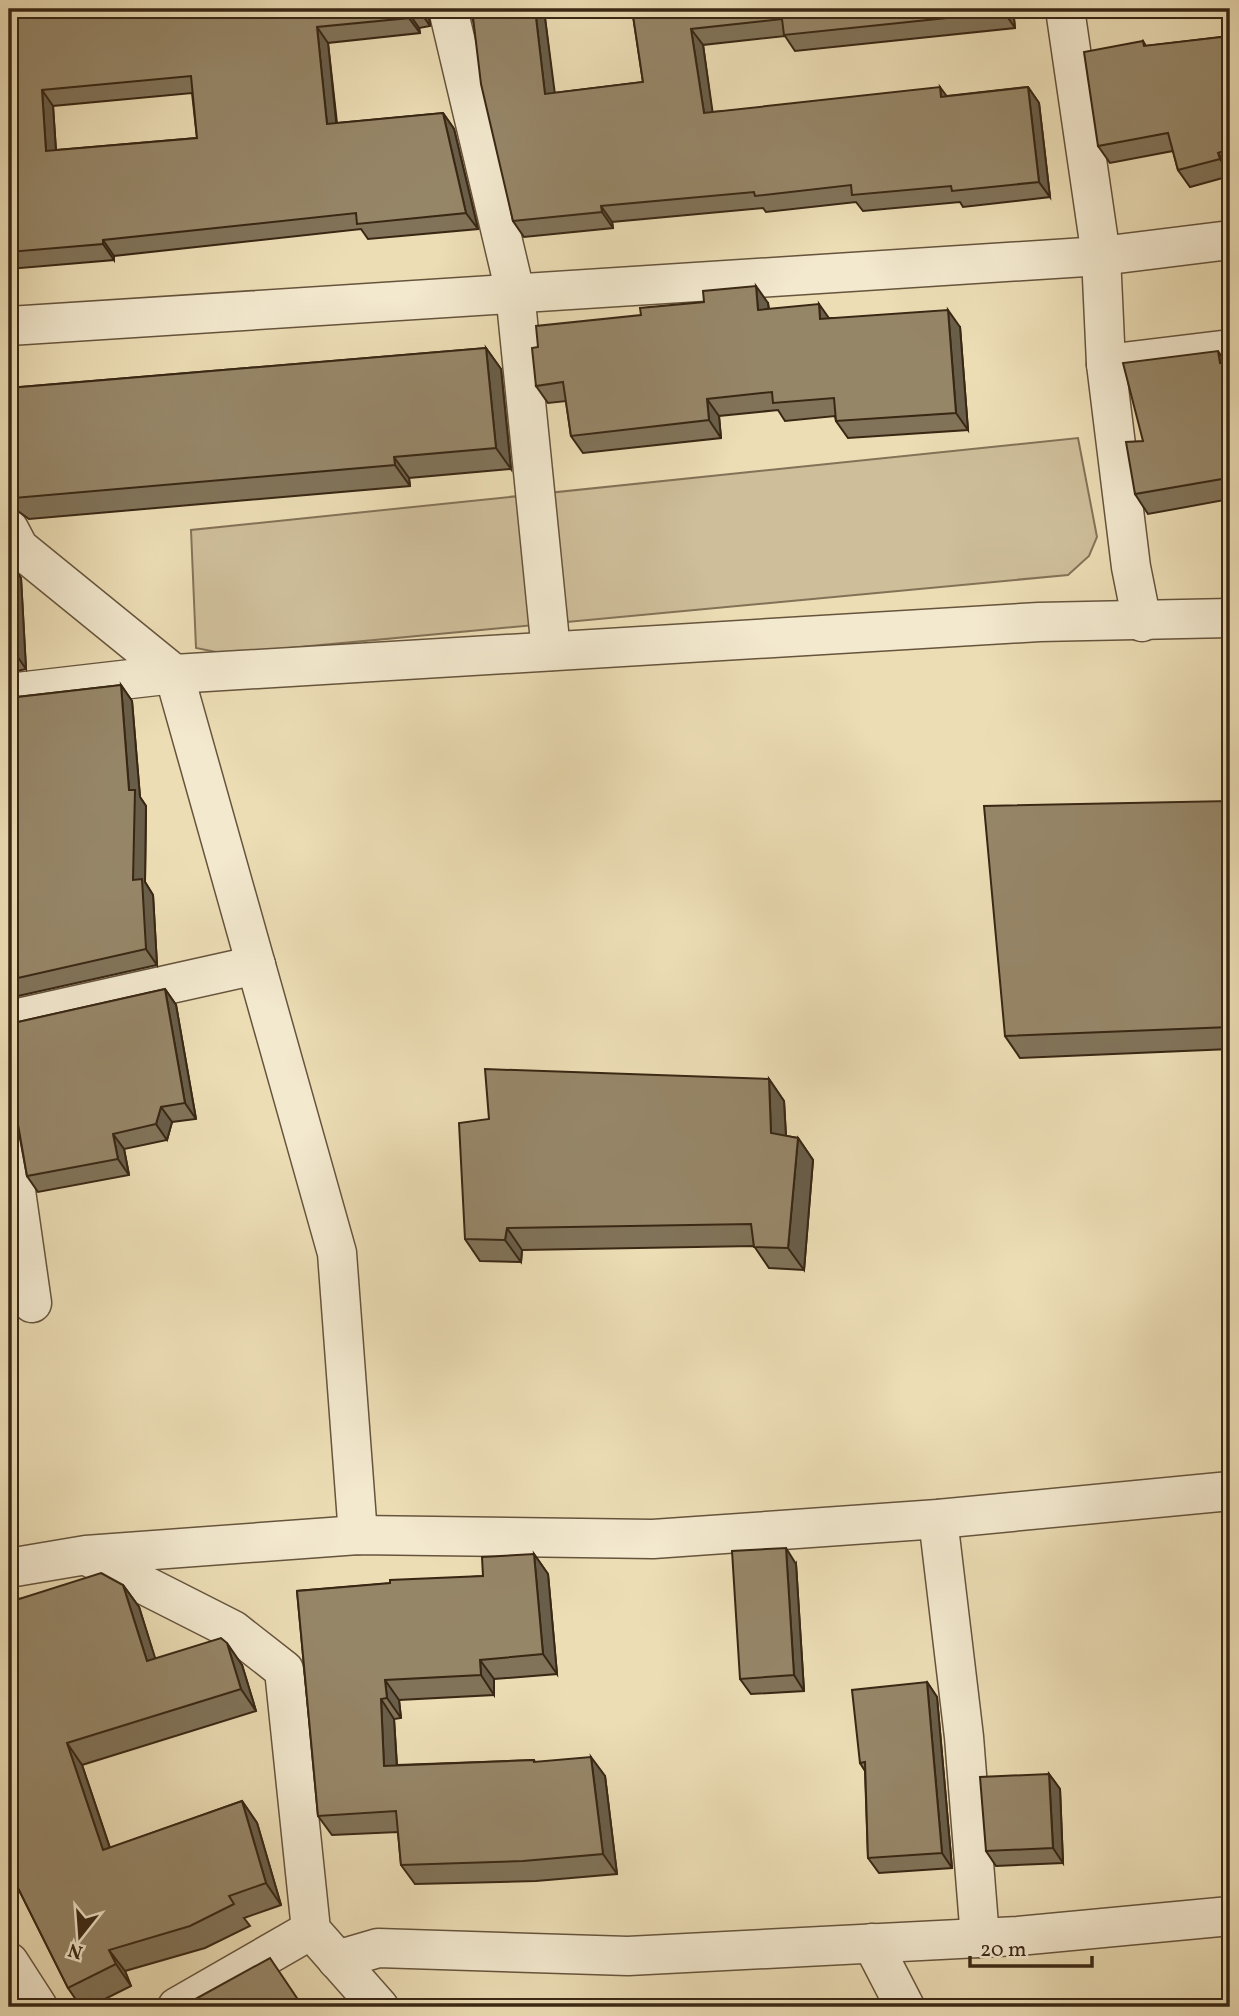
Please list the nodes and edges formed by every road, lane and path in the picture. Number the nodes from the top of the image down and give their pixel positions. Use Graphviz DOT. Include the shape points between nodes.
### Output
graph roads {
  1 [pos="448,9"];
  2 [pos="1065,9"];
  3 [pos="1230,240"];
  4 [pos="1101,256"];
  5 [pos="515,292"];
  6 [pos="9,326"];
  7 [pos="1230,349"];
  8 [pos="1107,364"];
  9 [pos="9,529"];
  10 [pos="1230,618"];
  11 [pos="1142,622"];
  12 [pos="551,651"];
  13 [pos="174,674"];
  14 [pos="9,693"];
  15 [pos="256,965"];
  16 [pos="9,1020"];
  17 [pos="9,1142"];
  18 [pos="32,1303"];
  19 [pos="1230,1491"];
  20 [pos="938,1519"];
  21 [pos="358,1535"];
  22 [pos="86,1555"];
  23 [pos="9,1568"];
  24 [pos="1230,1916"];
  25 [pos="311,1930"];
  26 [pos="980,1938"];
  27 [pos="872,1943"];
  28 [pos="337,1960"];
  29 [pos="9,1962"];
  30 [pos="38,2007"];
  31 [pos="177,2007"];
  32 [pos="379,2007"];
  33 [pos="905,2007"];
  1 -- 5 [label="street"];
  2 -- 4 [label="street"];
  3 -- 4 [label="street"];
  4 -- 5 [label="street"];
  4 -- 8 [label="street"];
  5 -- 6 [label="street"];
  5 -- 12 [label="street"];
  7 -- 8 [label="street"];
  8 -- 11 [label="street" via="1131,567"];
  9 -- 13 [label="street" via="19,548"];
  10 -- 11 [label="street"];
  11 -- 12 [label="street" via="1039,622"];
  12 -- 13 [label="street"];
  13 -- 14 [label="street"];
  13 -- 15 [label="street"];
  15 -- 16 [label="street"];
  15 -- 21 [label="street" via="337,1253"];
  17 -- 18 [label="street"];
  19 -- 20 [label="street"];
  20 -- 21 [label="street" via="653,1539"];
  20 -- 26 [label="street" via="965,1749"];
  21 -- 22 [label="street"];
  22 -- 23 [label="street"];
  22 -- 25 [label="street" via="233,1630 284,1670"];
  24 -- 26 [label="street"];
  25 -- 28 [label="street"];
  25 -- 31 [label="street"];
  26 -- 27 [label="street"];
  27 -- 28 [label="street" via="628,1956 378,1948"];
  27 -- 33 [label="street"];
  28 -- 32 [label="street"];
  29 -- 30 [label="street"];
}
